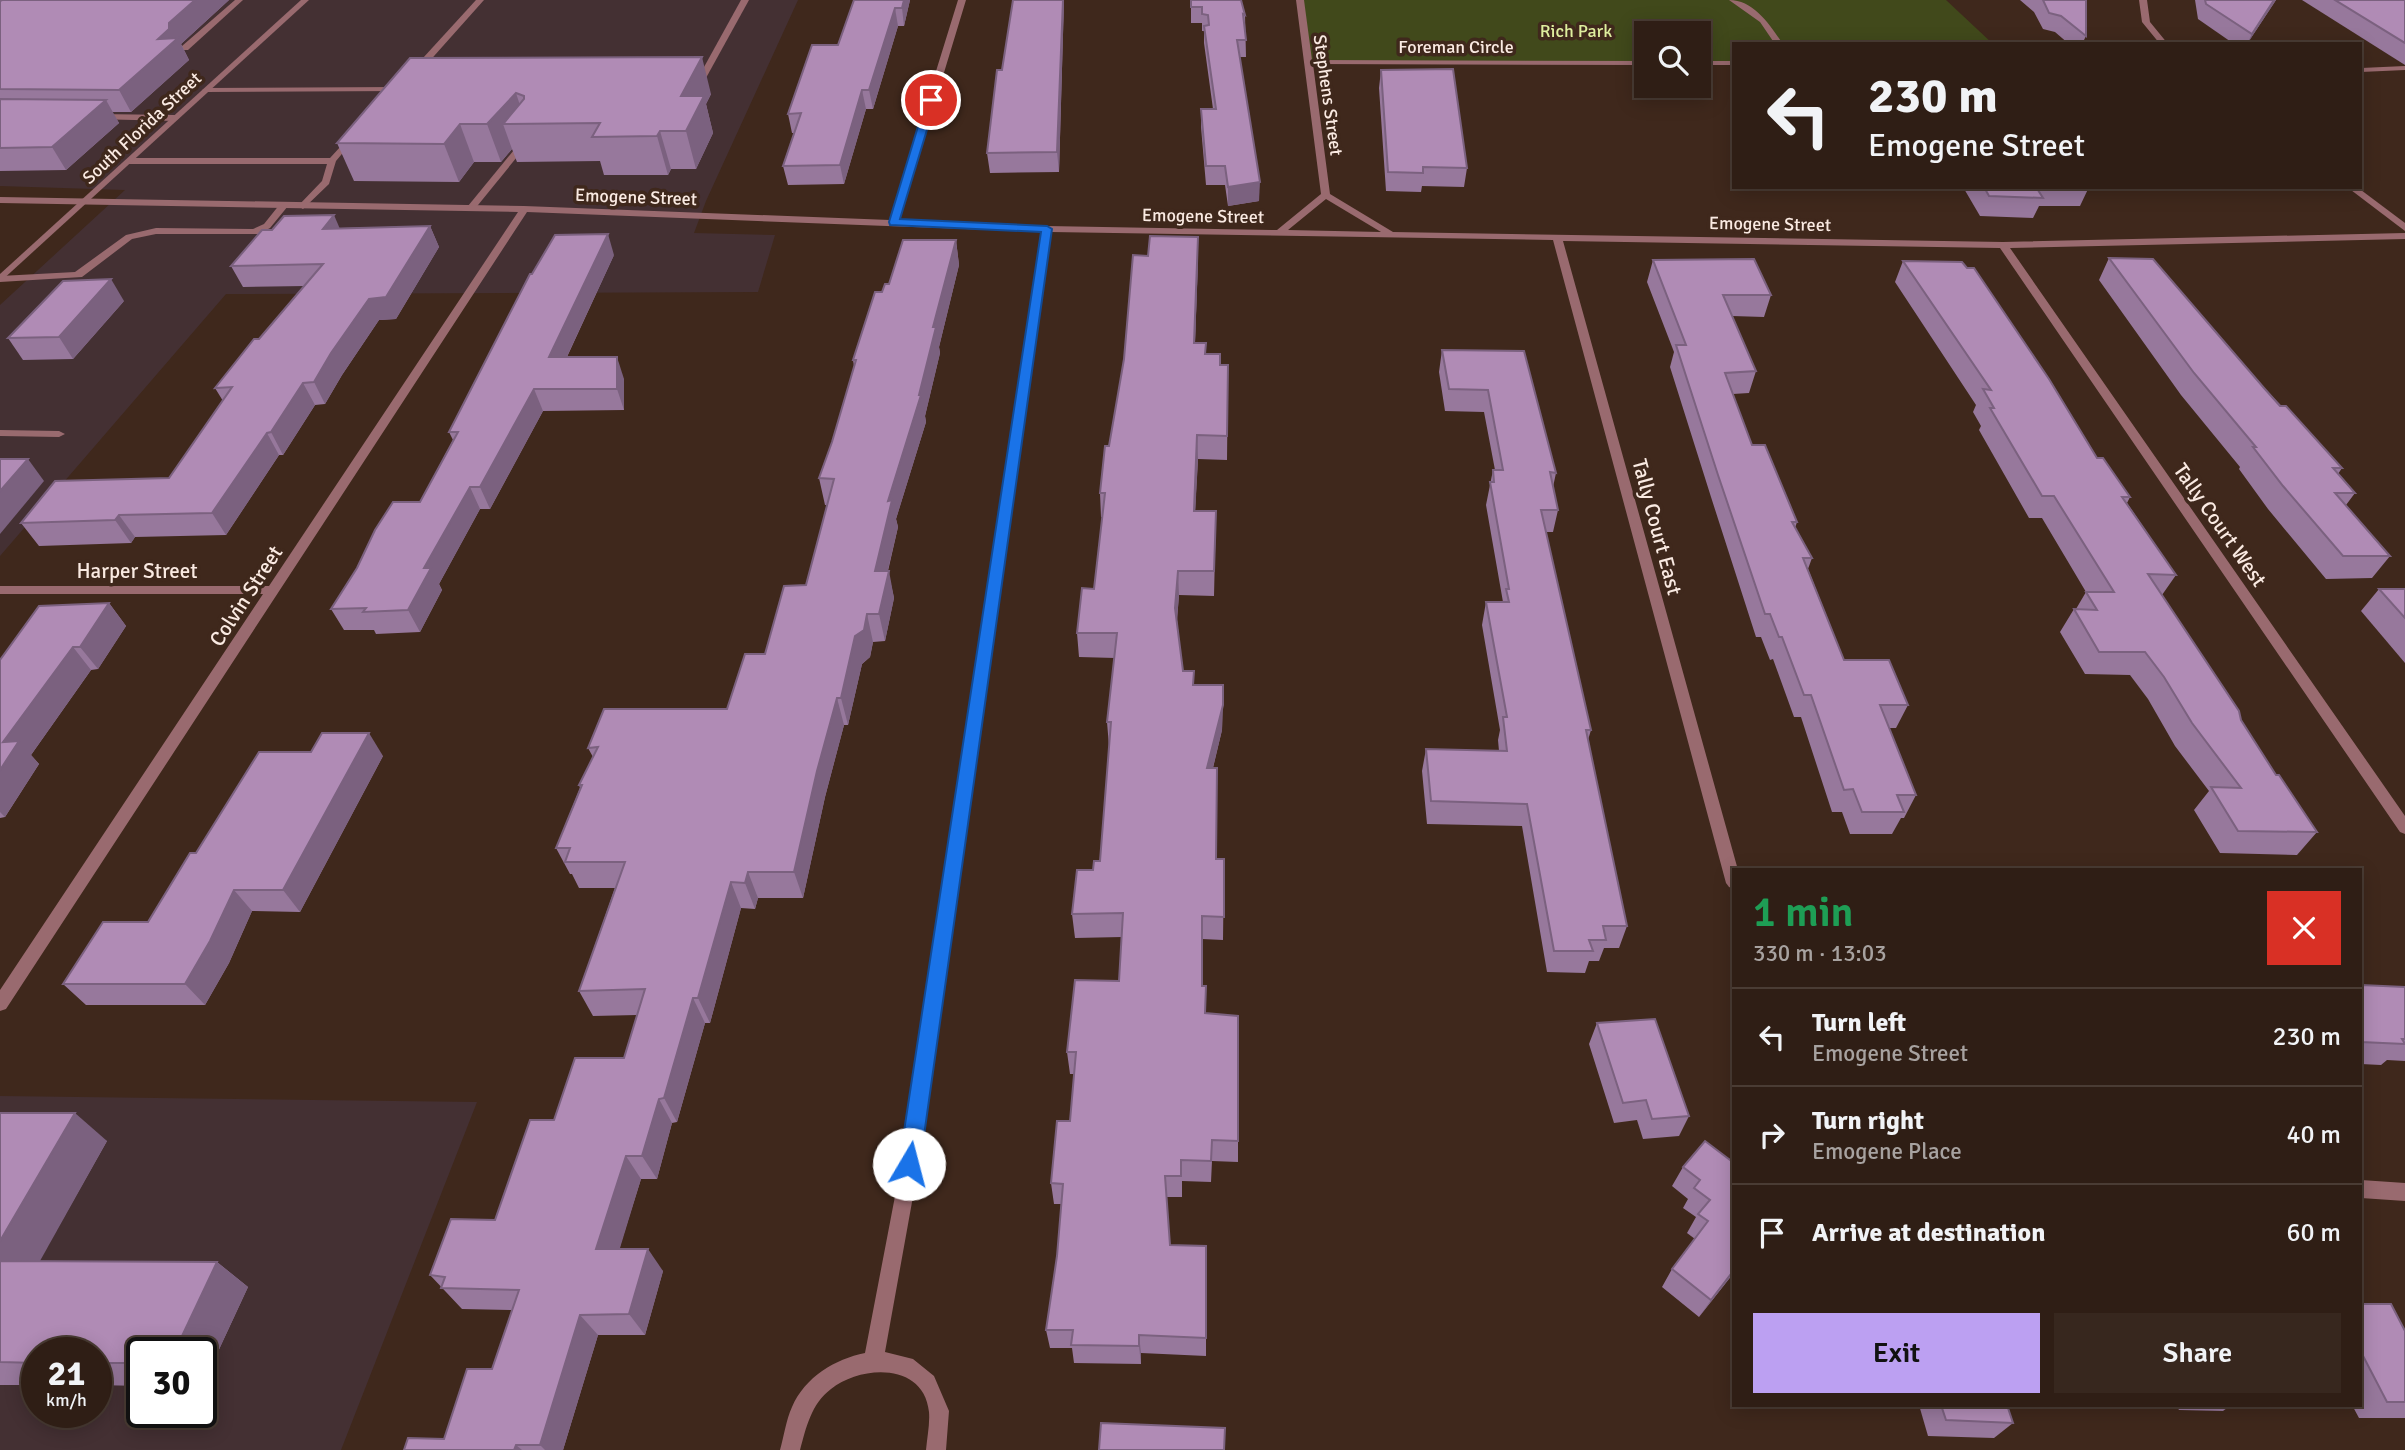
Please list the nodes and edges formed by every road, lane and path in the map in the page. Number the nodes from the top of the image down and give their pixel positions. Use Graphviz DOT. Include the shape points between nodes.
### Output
graph roads {
  1 [pos="239,0"];
  2 [pos="305,0"];
  3 [pos="480,0"];
  4 [pos="745,0"];
  5 [pos="962,0"];
  6 [pos="1300,0"];
  7 [pos="1733,0"];
  8 [pos="2143,0"];
  9 [pos="1778,42"];
  10 [pos="2162,42"];
  11 [pos="185,48"];
  12 [pos="1308,62"];
  13 [pos="1634,63"];
  14 [pos="1711,63"];
  15 [pos="1732,63"];
  16 [pos="2405,68"];
  17 [pos="2362,70"];
  18 [pos="697,87"];
  19 [pos="206,90"];
  20 [pos="81,117"];
  21 [pos="175,118"];
  22 [pos="358,130"];
  23 [pos="531,135"];
  24 [pos="129,161"];
  25 [pos="332,161"];
  26 [pos="2354,189"];
  27 [pos="1326,195"];
  28 [pos="0,200"];
  29 [pos="84,202"];
  30 [pos="283,206"];
  31 [pos="303,206"];
  32 [pos="471,208"];
  33 [pos="524,209"];
  34 [pos="894,222"];
  35 [pos="2405,228"];
  36 [pos="1047,229"];
  37 [pos="1279,233"];
  38 [pos="1391,233"];
  39 [pos="1557,236"];
  40 [pos="2405,236"];
  41 [pos="2003,245"];
  42 [pos="0,279"];
  43 [pos="0,433"];
  44 [pos="59,434"];
  45 [pos="0,590"];
  46 [pos="274,590"];
  47 [pos="2405,828"];
  48 [pos="1732,875"];
  49 [pos="0,1004"];
  50 [pos="2362,1189"];
  51 [pos="2405,1192"];
  52 [pos="874,1359"];
  53 [pos="790,1450"];
  54 [pos="936,1450"];
  1 -- 11 [label="street"];
  2 -- 19 [label="street, South Florida Street"];
  3 -- 19 [label="street" via="399,90"];
  4 -- 18 [label="street"];
  5 -- 34 [label="street"];
  6 -- 12 [label="street, Stephens Street"];
  7 -- 9 [label="street" via="1763,20"];
  8 -- 10 [label="street" via="2146,22"];
  12 -- 13 [label="street, Foreman Circle"];
  12 -- 27 [label="street, Stephens Street"];
  14 -- 15 [label="street"];
  16 -- 17 [label="street"];
  19 -- 21 [label="street, South Florida Street"];
  20 -- 21 [label="street"];
  21 -- 24 [label="street, South Florida Street"];
  22 -- 25 [label="street"];
  23 -- 32 [label="street"];
  24 -- 25 [label="street"];
  24 -- 29 [label="street, South Florida Street"];
  25 -- 31 [label="street" via="326,182"];
  26 -- 35 [label="street"];
  27 -- 37 [label="street"];
  27 -- 38 [label="street"];
  28 -- 29 [label="street, Emogene Street"];
  29 -- 30 [label="street, Emogene Street"];
  29 -- 42 [label="street, South Florida Street"];
  30 -- 31 [label="street, Emogene Street"];
  30 -- 42 [label="street" via="267,226 255,232 156,231 130,237 78,275"];
  31 -- 32 [label="street, Emogene Street"];
  32 -- 33 [label="street, Emogene Street"];
  33 -- 34 [label="street, Emogene Street"];
  33 -- 46 [label="street, Colvin Street"];
  34 -- 36 [label="street, Emogene Street"];
  36 -- 37 [label="street, Emogene Street"];
  36 -- 52 [label="street" via="905,1191"];
  37 -- 38 [label="street, Emogene Street"];
  38 -- 39 [label="street, Emogene Street"];
  39 -- 41 [label="street, Emogene Street"];
  39 -- 48 [label="street, Tally Court East"];
  40 -- 41 [label="street, Emogene Street"];
  41 -- 47 [label="street, Tally Court West"];
  43 -- 44 [label="street"];
  45 -- 46 [label="street, Harper Street"];
  46 -- 49 [label="street, Colvin Street"];
  50 -- 51 [label="street"];
  52 -- 53 [label="street" via="850,1364 826,1378 808,1397 795,1422"];
  52 -- 54 [label="street" via="897,1362 932,1388 940,1410"];
}
